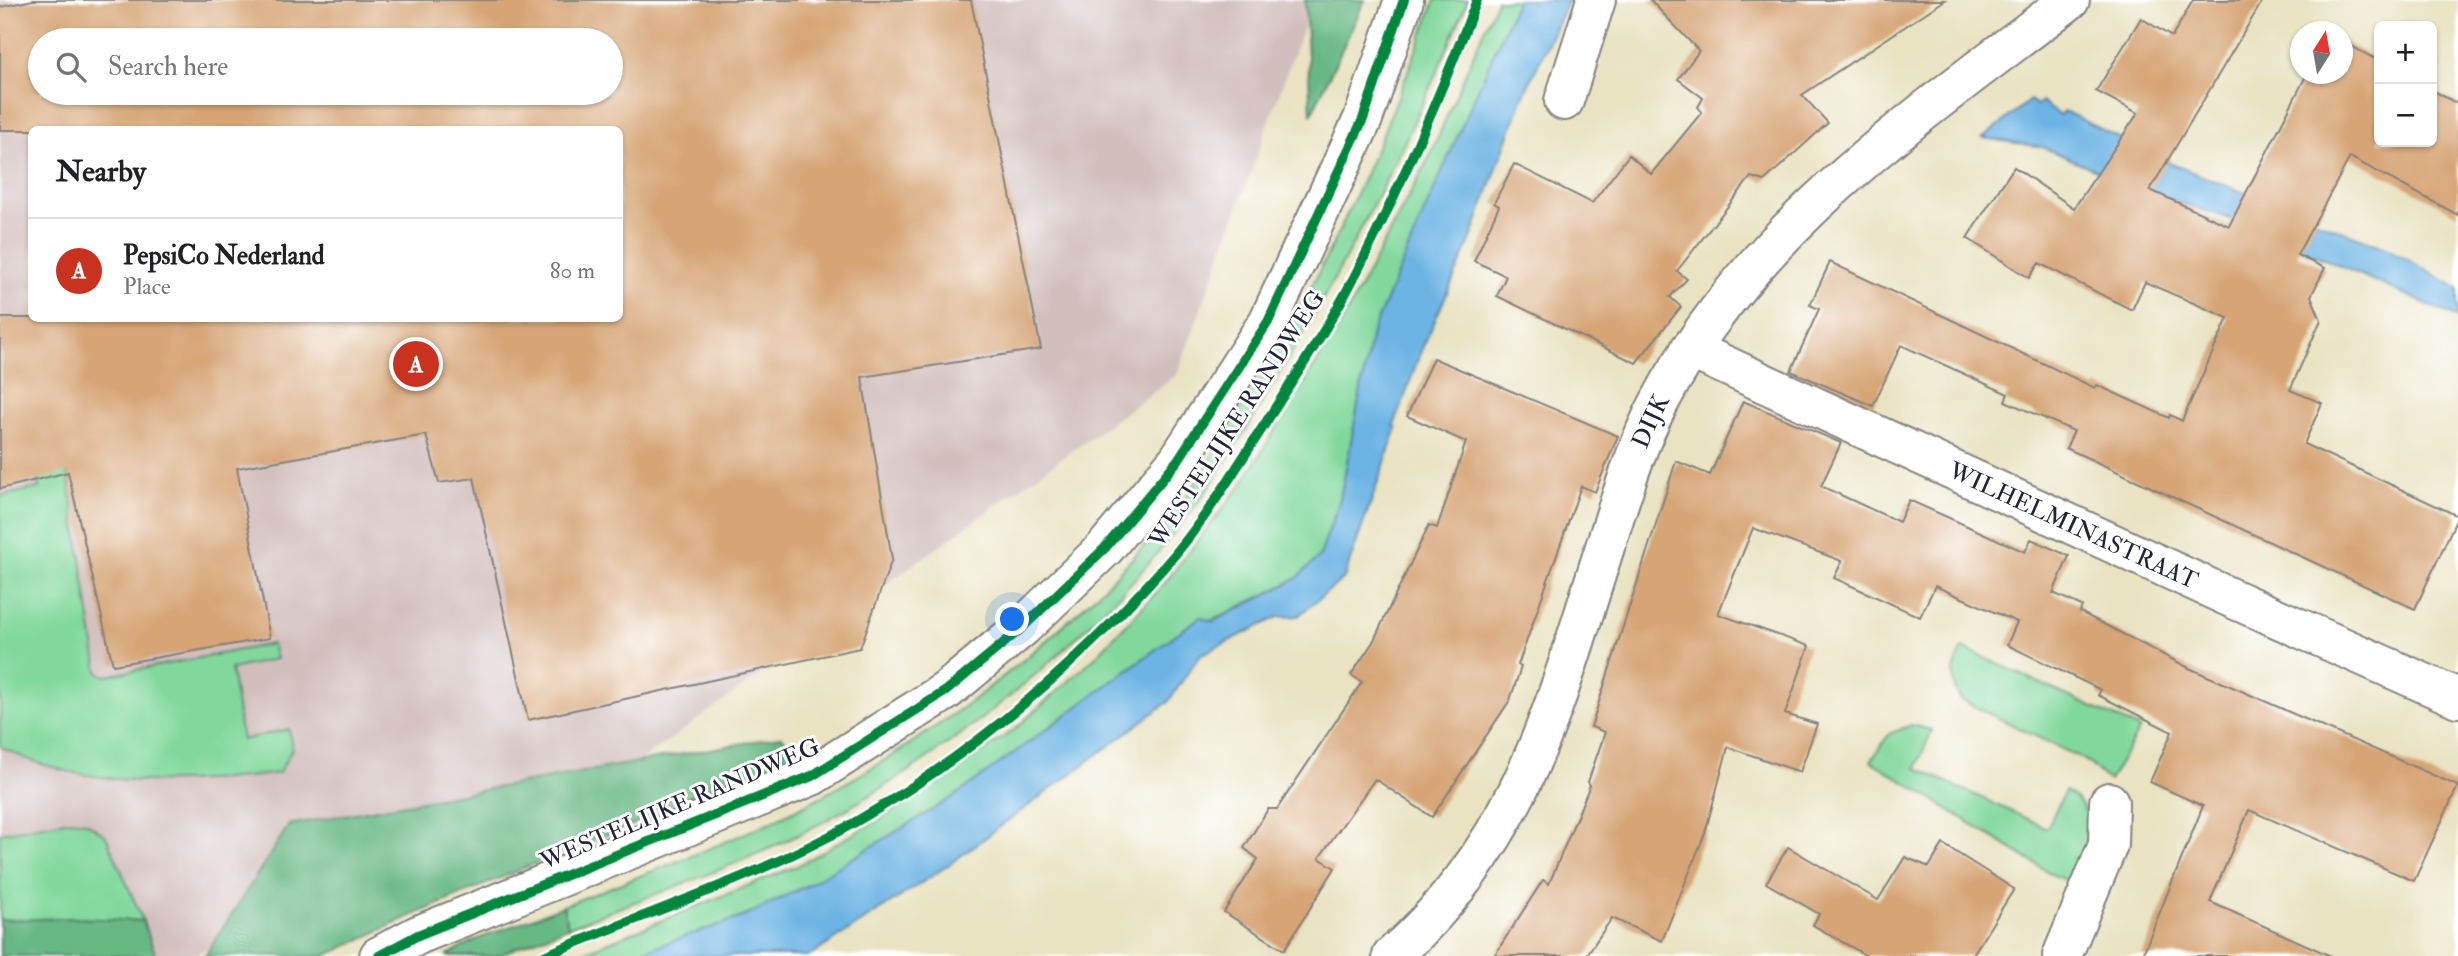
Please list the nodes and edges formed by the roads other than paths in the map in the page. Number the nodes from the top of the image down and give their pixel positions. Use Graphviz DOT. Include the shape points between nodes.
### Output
graph roads {
  1 [pos="1404,0"];
  2 [pos="1596,0"];
  3 [pos="2070,0"];
  4 [pos="1564,101"];
  5 [pos="1689,349"];
  6 [pos="2458,698"];
  7 [pos="2109,802"];
  8 [pos="379,956"];
  9 [pos="1392,956"];
  10 [pos="2062,956"];
  1 -- 8 [label="street, WESTELIJKE RANDWEG" via="1363,118 1268,323 1178,460 1105,548 1023,627 946,691 812,776 418,935"];
  2 -- 4 [label="street"];
  3 -- 5 [label="street, DIJK" via="1814,202 1748,270"];
  5 -- 6 [label="street, WILHELMINASTRAAT"];
  5 -- 9 [label="street, DIJK" via="1657,406 1620,500 1545,735 1525,778 1466,877 1426,926"];
  7 -- 10 [label="street" via="2108,845"];
}
